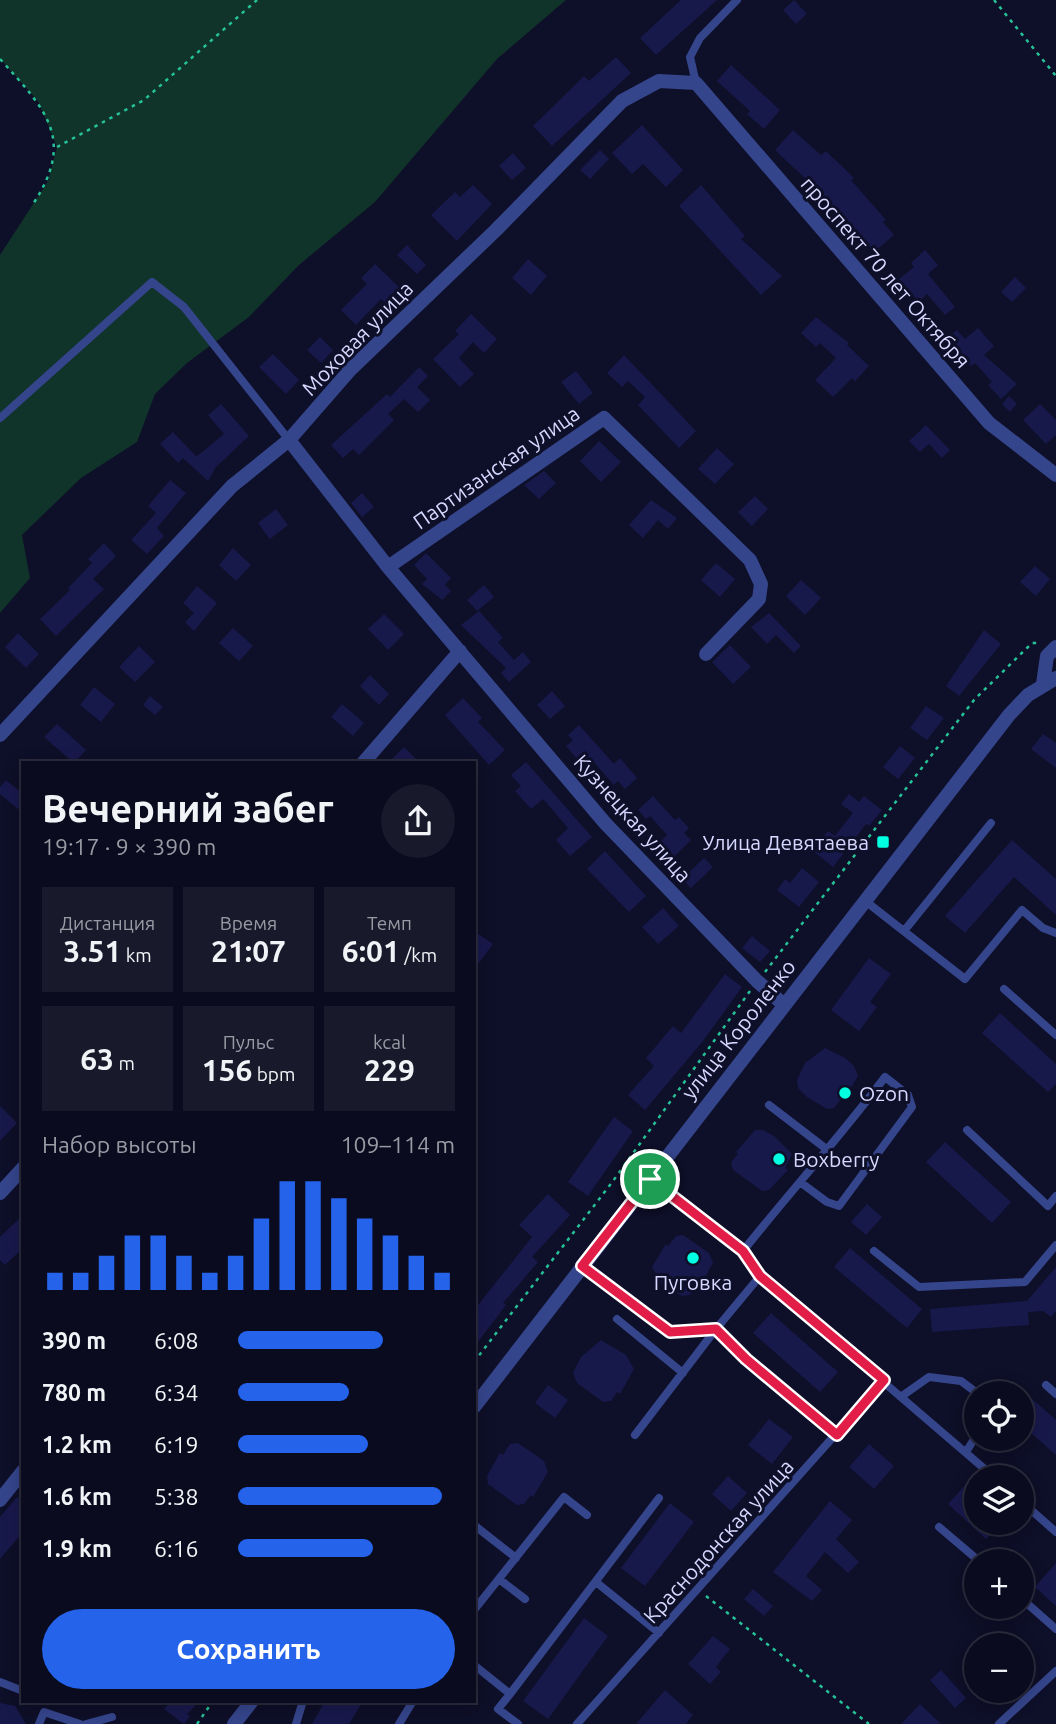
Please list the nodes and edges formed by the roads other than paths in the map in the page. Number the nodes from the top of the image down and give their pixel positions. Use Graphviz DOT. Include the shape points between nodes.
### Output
graph roads {
  1 [pos="737,0"];
  2 [pos="696,83"];
  3 [pos="0,418"];
  4 [pos="289,440"];
  5 [pos="1056,475"];
  6 [pos="388,566"];
  7 [pos="1056,647"];
  8 [pos="460,652"];
  9 [pos="706,653"];
  10 [pos="1049,681"];
  11 [pos="0,735"];
  12 [pos="365,761"];
  13 [pos="991,823"];
  14 [pos="864,900"];
  15 [pos="904,931"];
  16 [pos="1056,933"];
  17 [pos="1004,989"];
  18 [pos="783,1004"];
  19 [pos="1056,1035"];
  20 [pos="769,1105"];
  21 [pos="967,1130"];
  22 [pos="829,1151"];
  23 [pos="21,1170"];
  24 [pos="650,1179"];
  25 [pos="800,1182"];
  26 [pos="0,1193"];
  27 [pos="1056,1196"];
  28 [pos="1056,1245"];
  29 [pos="743,1251"];
  30 [pos="874,1251"];
  31 [pos="582,1266"];
  32 [pos="760,1276"];
  33 [pos="617,1320"];
  34 [pos="716,1329"];
  35 [pos="683,1373"];
  36 [pos="884,1380"];
  37 [pos="964,1383"];
  38 [pos="1046,1385"];
  39 [pos="1056,1394"];
  40 [pos="902,1396"];
  41 [pos="476,1404"];
  42 [pos="635,1435"];
  43 [pos="837,1435"];
  44 [pos="965,1452"];
  45 [pos="980,1465"];
  46 [pos="21,1474"];
  47 [pos="659,1498"];
  48 [pos="0,1500"];
  49 [pos="1034,1513"];
  50 [pos="587,1515"];
  51 [pos="476,1527"];
  52 [pos="939,1527"];
  53 [pos="1056,1532"];
  54 [pos="964,1549"];
  55 [pos="516,1558"];
  56 [pos="499,1579"];
  57 [pos="596,1582"];
  58 [pos="525,1599"];
  59 [pos="476,1608"];
  60 [pos="1034,1610"];
  61 [pos="1056,1629"];
  62 [pos="659,1633"];
  63 [pos="476,1667"];
  64 [pos="1056,1671"];
  65 [pos="0,1682"];
  66 [pos="21,1690"];
  67 [pos="510,1694"];
  68 [pos="47,1703"];
  69 [pos="250,1703"];
  70 [pos="302,1703"];
  71 [pos="412,1703"];
  72 [pos="44,1712"];
  73 [pos="112,1717"];
  74 [pos="39,1724"];
  75 [pos="80,1724"];
  76 [pos="86,1724"];
  77 [pos="234,1724"];
  78 [pos="296,1724"];
  79 [pos="398,1724"];
  80 [pos="518,1724"];
  81 [pos="578,1724"];
  82 [pos="999,1724"];
  1 -- 2 [label="lane" via="701,38 690,57"];
  2 -- 4 [label="street, Моховая улица" via="659,81 622,101 349,370"];
  2 -- 5 [label="street, проспект 70 лет Октября" via="989,424"];
  3 -- 4 [label="lane" via="152,282 184,307"];
  4 -- 6 [label="street, Кузнецкая улица"];
  4 -- 11 [label="street, Моховая улица" via="232,486"];
  6 -- 8 [label="street, Кузнецкая улица"];
  6 -- 9 [label="street, Партизанская улица" via="604,418 750,560 761,584 759,599"];
  7 -- 10 [label="street" via="1047,656"];
  8 -- 12 [label="street"];
  8 -- 18 [label="street, Кузнецкая улица" via="605,823"];
  10 -- 14 [label="street, улица Короленко" via="1009,715"];
  13 -- 15 [label="lane"];
  14 -- 15 [label="lane"];
  14 -- 18 [label="street, улица Короленко"];
  15 -- 16 [label="lane" via="965,979 1022,910 1042,928"];
  17 -- 19 [label="lane"];
  18 -- 24 [label="street, улица Короленко"];
  20 -- 22 [label="lane"];
  21 -- 27 [label="lane" via="1048,1206"];
  22 -- 25 [label="lane"];
  22 -- 25 [label="lane" via="885,1077 908,1094 912,1107 839,1206"];
  23 -- 26 [label="street"];
  24 -- 29 [label="lane"];
  24 -- 31 [label="street, улица Короленко"];
  25 -- 29 [label="lane"];
  28 -- 30 [label="lane" via="1025,1282 919,1287"];
  29 -- 32 [label="lane"];
  31 -- 34 [label="lane" via="670,1332"];
  31 -- 41 [label="street, улица Короленко"];
  32 -- 34 [label="lane"];
  32 -- 36 [label="lane"];
  33 -- 35 [label="lane"];
  34 -- 35 [label="lane"];
  34 -- 43 [label="lane"];
  35 -- 42 [label="lane"];
  36 -- 40 [label="lane"];
  36 -- 43 [label="lane, Краснодонская улица"];
  37 -- 40 [label="lane" via="929,1377"];
  38 -- 39 [label="lane"];
  40 -- 44 [label="lane"];
  43 -- 62 [label="lane, Краснодонская улица"];
  44 -- 45 [label="lane"];
  46 -- 48 [label="street"];
  47 -- 57 [label="lane"];
  49 -- 53 [label="lane"];
  50 -- 55 [label="lane" via="565,1497"];
  51 -- 55 [label="lane"];
  52 -- 54 [label="lane"];
  55 -- 56 [label="lane"];
  56 -- 58 [label="lane"];
  56 -- 59 [label="lane"];
  57 -- 62 [label="lane"];
  57 -- 67 [label="lane"];
  60 -- 61 [label="lane"];
  62 -- 81 [label="lane, Краснодонская улица"];
  63 -- 67 [label="lane"];
  64 -- 82 [label="lane"];
  65 -- 66 [label="lane"];
  67 -- 80 [label="lane" via="498,1709"];
  68 -- 72 [label="lane"];
  69 -- 77 [label="street"];
  70 -- 78 [label="lane"];
  71 -- 79 [label="lane"];
  72 -- 74 [label="lane"];
  72 -- 75 [label="lane"];
  73 -- 76 [label="lane"];
}
